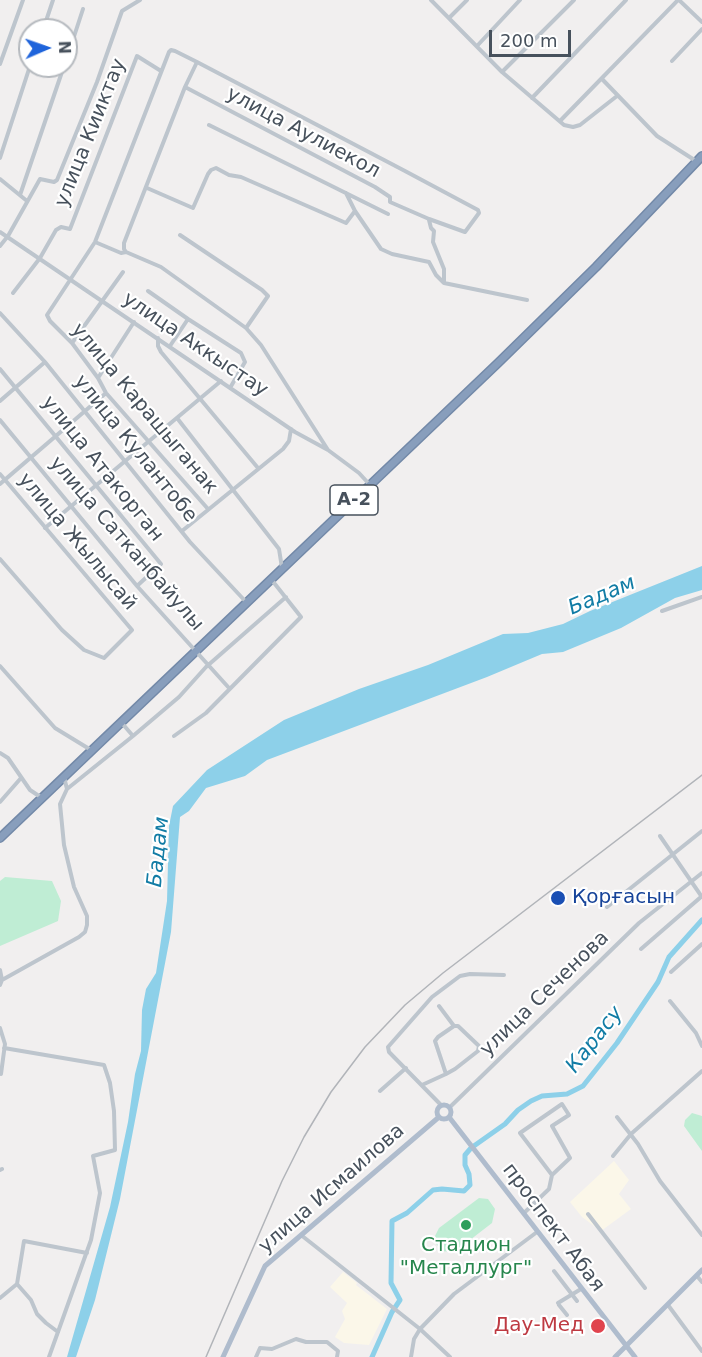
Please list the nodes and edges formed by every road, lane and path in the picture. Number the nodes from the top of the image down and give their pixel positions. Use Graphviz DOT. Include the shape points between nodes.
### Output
graph roads {
  1 [pos="23,0"];
  2 [pos="53,0"];
  3 [pos="140,0"];
  4 [pos="431,0"];
  5 [pos="467,0"];
  6 [pos="520,0"];
  7 [pos="573,0"];
  8 [pos="626,0"];
  9 [pos="678,0"];
  10 [pos="83,9"];
  11 [pos="47,18"];
  12 [pos="449,18"];
  13 [pos="702,22"];
  14 [pos="78,24"];
  15 [pos="702,29"];
  16 [pos="477,46"];
  17 [pos="672,61"];
  18 [pos="197,62"];
  19 [pos="0,64"];
  20 [pos="161,71"];
  21 [pos="502,72"];
  22 [pos="26,78"];
  23 [pos="60,78"];
  24 [pos="602,80"];
  25 [pos="185,87"];
  26 [pos="617,96"];
  27 [pos="532,98"];
  28 [pos="560,121"];
  29 [pos="209,125"];
  30 [pos="0,158"];
  31 [pos="699,159"];
  32 [pos="0,179"];
  33 [pos="147,188"];
  34 [pos="345,193"];
  35 [pos="20,195"];
  36 [pos="27,201"];
  37 [pos="355,212"];
  38 [pos="388,214"];
  39 [pos="429,219"];
  40 [pos="0,232"];
  41 [pos="180,235"];
  42 [pos="8,236"];
  43 [pos="95,242"];
  44 [pos="0,246"];
  45 [pos="126,252"];
  46 [pos="40,258"];
  47 [pos="123,272"];
  48 [pos="71,279"];
  49 [pos="444,284"];
  50 [pos="148,291"];
  51 [pos="13,293"];
  52 [pos="103,300"];
  53 [pos="527,300"];
  54 [pos="0,313"];
  55 [pos="188,319"];
  56 [pos="135,322"];
  57 [pos="246,328"];
  58 [pos="158,338"];
  59 [pos="72,343"];
  60 [pos="170,346"];
  61 [pos="45,362"];
  62 [pos="0,369"];
  63 [pos="98,378"];
  64 [pos="221,381"];
  65 [pos="16,387"];
  66 [pos="230,388"];
  67 [pos="106,393"];
  68 [pos="201,399"];
  69 [pos="0,401"];
  70 [pos="85,411"];
  71 [pos="177,418"];
  72 [pos="0,420"];
  73 [pos="291,429"];
  74 [pos="56,436"];
  75 [pos="149,442"];
  76 [pos="328,450"];
  77 [pos="31,457"];
  78 [pos="125,463"];
  79 [pos="258,468"];
  80 [pos="0,474"];
  81 [pos="4,480"];
  82 [pos="0,484"];
  83 [pos="370,485"];
  84 [pos="96,486"];
  85 [pos="233,488"];
  86 [pos="73,507"];
  87 [pos="208,509"];
  88 [pos="45,528"];
  89 [pos="182,531"];
  90 [pos="0,559"];
  91 [pos="282,568"];
  92 [pos="271,579"];
  93 [pos="137,586"];
  94 [pos="286,597"];
  95 [pos="702,597"];
  96 [pos="247,603"];
  97 [pos="662,611"];
  98 [pos="197,650"];
  99 [pos="208,665"];
  100 [pos="0,666"];
  101 [pos="229,688"];
  102 [pos="121,722"];
  103 [pos="133,736"];
  104 [pos="174,736"];
  105 [pos="91,750"];
  106 [pos="0,753"];
  107 [pos="64,776"];
  108 [pos="21,778"];
  109 [pos="67,789"];
  110 [pos="42,798"];
  111 [pos="0,802"];
  112 [pos="702,831"];
  113 [pos="660,836"];
  114 [pos="0,838"];
  115 [pos="673,855"];
  116 [pos="702,873"];
  117 [pos="692,882"];
  118 [pos="702,896"];
  119 [pos="607,907"];
  120 [pos="702,944"];
  121 [pos="640,949"];
  122 [pos="0,970"];
  123 [pos="671,972"];
  124 [pos="504,975"];
  125 [pos="2,980"];
  126 [pos="0,985"];
  127 [pos="670,1001"];
  128 [pos="440,1006"];
  129 [pos="454,1026"];
  130 [pos="0,1028"];
  131 [pos="702,1046"];
  132 [pos="4,1048"];
  133 [pos="406,1068"];
  134 [pos="702,1071"];
  135 [pos="1,1074"];
  136 [pos="446,1074"];
  137 [pos="422,1085"];
  138 [pos="380,1091"];
  139 [pos="441,1105"];
  140 [pos="450,1107"];
  141 [pos="439,1117"];
  142 [pos="449,1117"];
  143 [pos="617,1117"];
  144 [pos="631,1134"];
  145 [pos="613,1156"];
  146 [pos="552,1175"];
  147 [pos="523,1214"];
  148 [pos="588,1214"];
  149 [pos="537,1232"];
  150 [pos="301,1235"];
  151 [pos="702,1235"];
  152 [pos="87,1253"];
  153 [pos="702,1265"];
  154 [pos="702,1270"];
  155 [pos="554,1271"];
  156 [pos="697,1276"];
  157 [pos="702,1282"];
  158 [pos="17,1284"];
  159 [pos="645,1288"];
  160 [pos="581,1289"];
  161 [pos="571,1294"];
  162 [pos="0,1298"];
  163 [pos="577,1301"];
  164 [pos="668,1305"];
  165 [pos="567,1315"];
  166 [pos="420,1329"];
  167 [pos="58,1332"];
  168 [pos="626,1346"];
  169 [pos="702,1351"];
  170 [pos="445,1355"];
  171 [pos="49,1357"];
  172 [pos="223,1357"];
  173 [pos="256,1357"];
  174 [pos="337,1357"];
  175 [pos="411,1357"];
  176 [pos="450,1357"];
  177 [pos="615,1357"];
  178 [pos="635,1357"];
  1 -- 19 [label="street"];
  2 -- 11 [label="street"];
  3 -- 36 [label="street" via="122,11 57,180 39,179"];
  4 -- 12 [label="street"];
  5 -- 12 [label="street"];
  6 -- 16 [label="street"];
  7 -- 21 [label="street"];
  8 -- 27 [label="street"];
  9 -- 13 [label="street"];
  9 -- 24 [label="street"];
  10 -- 14 [label="street"];
  12 -- 16 [label="street"];
  15 -- 17 [label="street"];
  16 -- 21 [label="street"];
  18 -- 20 [label="street" via="171,50"];
  18 -- 25 [label="street"];
  18 -- 39 [label="street, улица Аулиекол" via="479,213 465,232"];
  20 -- 43 [label="street, улица Карашыганак"];
  20 -- 46 [label="street, улица Кииктау" via="137,56 70,229 58,228"];
  21 -- 27 [label="street"];
  22 -- 30 [label="street"];
  23 -- 35 [label="street"];
  24 -- 26 [label="street"];
  24 -- 28 [label="street"];
  25 -- 33 [label="street"];
  25 -- 39 [label="street, улица Аулиекол" via="375,187 390,197 390,202"];
  26 -- 28 [label="street" via="580,125 573,127"];
  26 -- 31 [label="street" via="657,136"];
  27 -- 28 [label="street"];
  29 -- 34 [label="street"];
  31 -- 83 [label="highway, A-2" via="596,267"];
  32 -- 35 [label="street"];
  33 -- 37 [label="street" via="193,208 208,174 216,168 346,223"];
  33 -- 45 [label="street" via="124,243"];
  34 -- 37 [label="street"];
  34 -- 38 [label="street"];
  35 -- 36 [label="street"];
  36 -- 42 [label="street"];
  37 -- 49 [label="street" via="381,249 429,262"];
  39 -- 49 [label="street" via="444,269"];
  40 -- 42 [label="street, улица Аккыстау"];
  41 -- 57 [label="street" via="268,296"];
  42 -- 44 [label="street"];
  42 -- 46 [label="street, улица Аккыстау"];
  43 -- 45 [label="street"];
  43 -- 48 [label="street, улица Карашыганак"];
  45 -- 57 [label="street" via="161,267"];
  46 -- 48 [label="street, улица Аккыстау"];
  46 -- 51 [label="street, улица Кииктау"];
  47 -- 52 [label="street"];
  48 -- 52 [label="street, улица Аккыстау"];
  48 -- 59 [label="street, улица Карашыганак" via="47,315"];
  49 -- 53 [label="street"];
  50 -- 55 [label="street"];
  52 -- 56 [label="street, улица Аккыстау"];
  52 -- 59 [label="street"];
  54 -- 61 [label="street, улица Кулантобе"];
  55 -- 60 [label="street"];
  55 -- 66 [label="street" via="241,353 245,362"];
  56 -- 58 [label="street, улица Аккыстау"];
  56 -- 63 [label="street"];
  57 -- 76 [label="street"];
  58 -- 60 [label="street, улица Аккыстау"];
  58 -- 68 [label="street" via="161,352"];
  59 -- 63 [label="street, улица Карашыганак"];
  60 -- 64 [label="street, улица Аккыстау"];
  61 -- 65 [label="street"];
  61 -- 70 [label="street, улица Кулантобе"];
  62 -- 65 [label="street, улица Атакорган"];
  63 -- 67 [label="street, улица Карашыганак"];
  64 -- 66 [label="street, улица Аккыстау"];
  64 -- 68 [label="street"];
  65 -- 69 [label="street"];
  65 -- 74 [label="street, улица Атакорган"];
  66 -- 73 [label="street, улица Аккыстау"];
  67 -- 70 [label="street"];
  67 -- 75 [label="street, улица Карашыганак"];
  68 -- 71 [label="street"];
  68 -- 79 [label="street"];
  70 -- 74 [label="street"];
  70 -- 78 [label="street, улица Кулантобе"];
  71 -- 75 [label="street"];
  71 -- 85 [label="street"];
  72 -- 77 [label="street, улица Сатканбайулы"];
  73 -- 76 [label="street, улица Аккыстау"];
  73 -- 79 [label="street" via="283,449"];
  74 -- 77 [label="street"];
  74 -- 84 [label="street, улица Атакорган"];
  75 -- 78 [label="street"];
  75 -- 87 [label="street, улица Карашыганак"];
  76 -- 83 [label="street, улица Аккыстау"];
  77 -- 81 [label="street"];
  77 -- 86 [label="street, улица Сатканбайулы"];
  78 -- 84 [label="street"];
  78 -- 89 [label="street, улица Кулантобе"];
  79 -- 85 [label="street"];
  80 -- 81 [label="street, улица Жылысай"];
  81 -- 82 [label="street"];
  81 -- 88 [label="street, улица Жылысай"];
  83 -- 91 [label="highway, A-2"];
  84 -- 86 [label="street"];
  84 -- 93 [label="street, улица Атакорган" via="161,564"];
  85 -- 87 [label="street"];
  85 -- 91 [label="street" via="279,549"];
  86 -- 88 [label="street"];
  86 -- 93 [label="street, улица Сатканбайулы"];
  87 -- 89 [label="street"];
  88 -- 90 [label="street, улица Жылысай" via="132,630 104,658 84,650 62,630"];
  89 -- 96 [label="street, улица Кулантобе"];
  91 -- 92 [label="highway, A-2"];
  92 -- 94 [label="street"];
  92 -- 96 [label="highway, A-2"];
  93 -- 98 [label="street, улица Сатканбайулы"];
  94 -- 99 [label="street"];
  94 -- 101 [label="street" via="301,618"];
  95 -- 97 [label="street"];
  96 -- 98 [label="highway, A-2"];
  98 -- 99 [label="street, улица Сатканбайулы"];
  98 -- 102 [label="highway, A-2"];
  99 -- 101 [label="street, улица Сатканбайулы"];
  99 -- 103 [label="street" via="179,697"];
  100 -- 105 [label="street" via="55,728"];
  101 -- 104 [label="street" via="206,713"];
  102 -- 103 [label="street"];
  102 -- 105 [label="highway, A-2"];
  103 -- 109 [label="street"];
  105 -- 107 [label="highway, A-2"];
  106 -- 108 [label="street"];
  107 -- 109 [label="street"];
  107 -- 110 [label="highway, A-2"];
  108 -- 110 [label="street"];
  108 -- 111 [label="street"];
  109 -- 125 [label="street" via="60,804 64,845 74,887 87,916 85,932"];
  110 -- 114 [label="highway, A-2"];
  112 -- 115 [label="street"];
  113 -- 115 [label="street"];
  115 -- 117 [label="street"];
  115 -- 119 [label="street"];
  116 -- 117 [label="street, улица Сеченова"];
  117 -- 118 [label="street"];
  117 -- 140 [label="street, улица Сеченова" via="639,923"];
  118 -- 121 [label="street"];
  120 -- 123 [label="street"];
  122 -- 125 [label="street"];
  124 -- 133 [label="street" via="460,976 442,988 388,1047"];
  125 -- 126 [label="street"];
  127 -- 131 [label="street"];
  128 -- 129 [label="street"];
  129 -- 136 [label="street" via="435,1041"];
  129 -- 136 [label="street" via="480,1048"];
  130 -- 132 [label="street"];
  132 -- 135 [label="street"];
  132 -- 152 [label="street" via="104,1065 114,1111 115,1150 93,1156 100,1193"];
  133 -- 137 [label="street"];
  133 -- 138 [label="street"];
  134 -- 144 [label="street"];
  136 -- 137 [label="street"];
  137 -- 139 [label="street"];
  139 -- 140 [label="main road"];
  139 -- 141 [label="main road"];
  140 -- 142 [label="main road"];
  141 -- 142 [label="main road"];
  141 -- 150 [label="main road, улица Исмаилова"];
  142 -- 147 [label="main road, проспект Абая"];
  143 -- 144 [label="street"];
  144 -- 145 [label="street"];
  144 -- 151 [label="street" via="660,1181"];
  146 -- 146 [label="street" via="570,1158 552,1126 568,1116 562,1104 520,1133"];
  146 -- 147 [label="street" via="549,1189"];
  147 -- 149 [label="main road, проспект Абая"];
  148 -- 159 [label="street"];
  149 -- 160 [label="main road, проспект Абая"];
  149 -- 166 [label="street" via="454,1294"];
  150 -- 166 [label="street"];
  150 -- 172 [label="main road, улица Исмаилова" via="265,1266"];
  152 -- 158 [label="street" via="24,1241"];
  152 -- 167 [label="street"];
  153 -- 156 [label="main road"];
  154 -- 156 [label="main road"];
  155 -- 161 [label="street"];
  156 -- 157 [label="street"];
  156 -- 164 [label="main road"];
  158 -- 162 [label="street"];
  158 -- 167 [label="street" via="38,1314"];
  160 -- 161 [label="street"];
  160 -- 168 [label="main road, проспект Абая"];
  161 -- 163 [label="street"];
  161 -- 165 [label="street" via="558,1304"];
  164 -- 168 [label="main road"];
  164 -- 169 [label="street"];
  166 -- 170 [label="street"];
  166 -- 175 [label="street"];
  167 -- 171 [label="street"];
  168 -- 177 [label="main road"];
  168 -- 178 [label="main road, проспект Абая"];
  170 -- 176 [label="street"];
  173 -- 174 [label="street" via="260,1348 272,1349 296,1339 327,1342 338,1351"];
}
